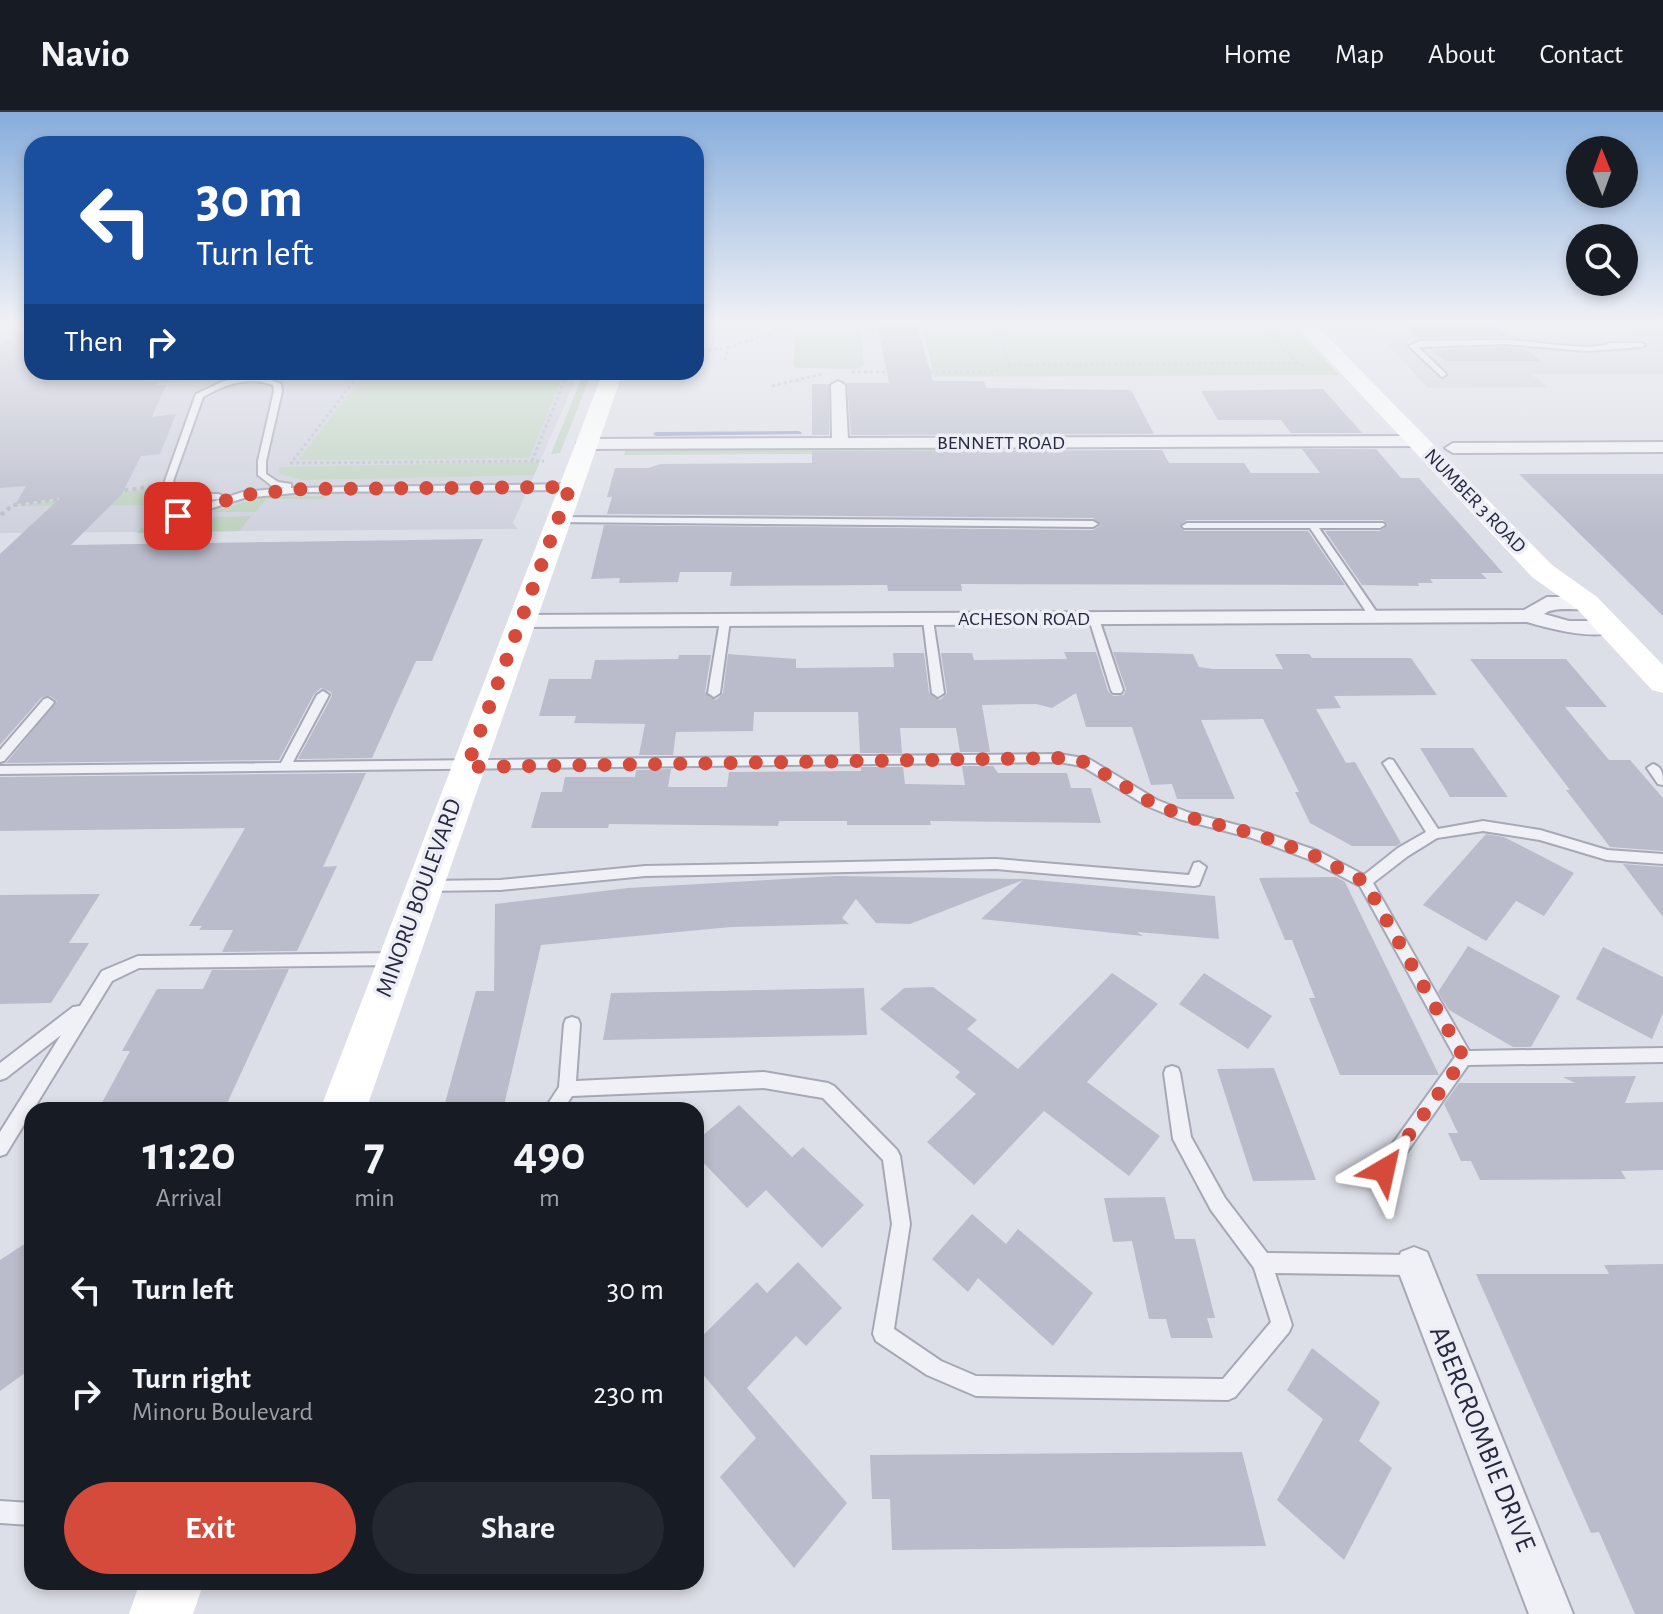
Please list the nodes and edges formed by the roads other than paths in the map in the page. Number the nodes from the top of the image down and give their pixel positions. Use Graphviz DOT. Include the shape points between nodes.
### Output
graph roads {
  1 [pos="206,392"];
  2 [pos="278,392"];
  3 [pos="605,392"];
  4 [pos="837,392"];
  5 [pos="1370,392"];
  6 [pos="1398,392"];
  7 [pos="1414,437"];
  8 [pos="585,444"];
  9 [pos="840,444"];
  10 [pos="1663,447"];
  11 [pos="1453,448"];
  12 [pos="570,487"];
  13 [pos="304,489"];
  14 [pos="243,495"];
  15 [pos="178,516"];
  16 [pos="557,520"];
  17 [pos="1093,524"];
  18 [pos="1380,525"];
  19 [pos="1187,526"];
  20 [pos="1313,526"];
  21 [pos="1587,603"];
  22 [pos="1528,616"];
  23 [pos="1375,617"];
  24 [pos="1094,619"];
  25 [pos="928,620"];
  26 [pos="521,621"];
  27 [pos="725,621"];
  28 [pos="1610,627"];
  29 [pos="1663,683"];
  30 [pos="1117,690"];
  31 [pos="714,693"];
  32 [pos="938,693"];
  33 [pos="323,695"];
  34 [pos="48,702"];
  35 [pos="0,758"];
  36 [pos="1389,763"];
  37 [pos="285,766"];
  38 [pos="467,767"];
  39 [pos="1653,768"];
  40 [pos="0,770"];
  41 [pos="1663,781"];
  42 [pos="1434,834"];
  43 [pos="1663,859"];
  44 [pos="1199,867"];
  45 [pos="1365,882"];
  46 [pos="424,886"];
  47 [pos="397,959"];
  48 [pos="87,1006"];
  49 [pos="572,1024"];
  50 [pos="1663,1055"];
  51 [pos="1464,1058"];
  52 [pos="0,1073"];
  53 [pos="1172,1073"];
  54 [pos="567,1089"];
  55 [pos="28,1102"];
  56 [pos="346,1102"];
  57 [pos="558,1102"];
  58 [pos="24,1109"];
  59 [pos="0,1148"];
  60 [pos="1384,1170"];
  61 [pos="1262,1263"];
  62 [pos="1414,1265"];
  63 [pos="0,1512"];
  64 [pos="24,1514"];
  65 [pos="169,1590"];
  66 [pos="161,1614"];
  67 [pos="1551,1614"];
  1 -- 14 [label="lane" via="199,396 169,481 192,497"];
  2 -- 13 [label="lane" via="262,475 275,484"];
  3 -- 8 [label="main road, MINORU BOULEVARD"];
  4 -- 9 [label="street"];
  5 -- 7 [label="main road, NUMBER 3 ROAD"];
  6 -- 11 [label="main road, NUMBER 3 ROAD"];
  7 -- 9 [label="street, BENNETT ROAD"];
  7 -- 11 [label="main road"];
  7 -- 21 [label="main road, NUMBER 3 ROAD" via="1542,571"];
  8 -- 9 [label="street, BENNETT ROAD"];
  8 -- 12 [label="main road, MINORU BOULEVARD"];
  10 -- 11 [label="street"];
  11 -- 21 [label="main road, NUMBER 3 ROAD" via="1570,571"];
  12 -- 13 [label="lane"];
  12 -- 16 [label="main road, MINORU BOULEVARD"];
  13 -- 14 [label="lane"];
  14 -- 15 [label="lane"];
  16 -- 17 [label="lane"];
  16 -- 26 [label="main road, MINORU BOULEVARD"];
  18 -- 20 [label="lane"];
  19 -- 20 [label="lane"];
  20 -- 23 [label="lane"];
  21 -- 22 [label="street, ACHESON ROAD" via="1547,603"];
  21 -- 28 [label="main road, NUMBER 3 ROAD"];
  22 -- 23 [label="street, ACHESON ROAD"];
  22 -- 28 [label="street, ACHESON ROAD" via="1568,627"];
  23 -- 24 [label="street, ACHESON ROAD"];
  24 -- 25 [label="street, ACHESON ROAD"];
  24 -- 30 [label="lane"];
  25 -- 27 [label="street, ACHESON ROAD"];
  25 -- 32 [label="lane"];
  26 -- 27 [label="street, ACHESON ROAD"];
  26 -- 38 [label="main road, MINORU BOULEVARD"];
  27 -- 31 [label="lane"];
  28 -- 29 [label="main road, NUMBER 3 ROAD"];
  33 -- 37 [label="lane"];
  34 -- 35 [label="lane"];
  36 -- 42 [label="lane"];
  37 -- 38 [label="lane"];
  37 -- 40 [label="lane"];
  38 -- 45 [label="lane" via="1059,758 1085,762 1184,816 1313,855"];
  38 -- 46 [label="main road, MINORU BOULEVARD"];
  39 -- 41 [label="lane"];
  42 -- 43 [label="lane" via="1483,826 1540,835 1607,855"];
  42 -- 45 [label="lane"];
  44 -- 46 [label="lane" via="1194,881 996,864 645,871 500,885"];
  45 -- 51 [label="lane"];
  46 -- 47 [label="main road, MINORU BOULEVARD"];
  47 -- 48 [label="lane" via="138,962 107,976"];
  47 -- 56 [label="main road, MINORU BOULEVARD"];
  48 -- 52 [label="lane"];
  48 -- 55 [label="lane"];
  49 -- 54 [label="lane"];
  50 -- 51 [label="lane"];
  51 -- 60 [label="lane"];
  53 -- 61 [label="lane" via="1182,1139 1218,1204"];
  54 -- 57 [label="lane"];
  54 -- 61 [label="lane" via="764,1080 828,1091 891,1156 901,1224 883,1334 934,1368 976,1386 1228,1390 1282,1325"];
  58 -- 59 [label="lane"];
  61 -- 62 [label="lane"];
  62 -- 67 [label="street, ABERCROMBIE DRIVE"];
  63 -- 64 [label="lane"];
  65 -- 66 [label="main road"];
}
